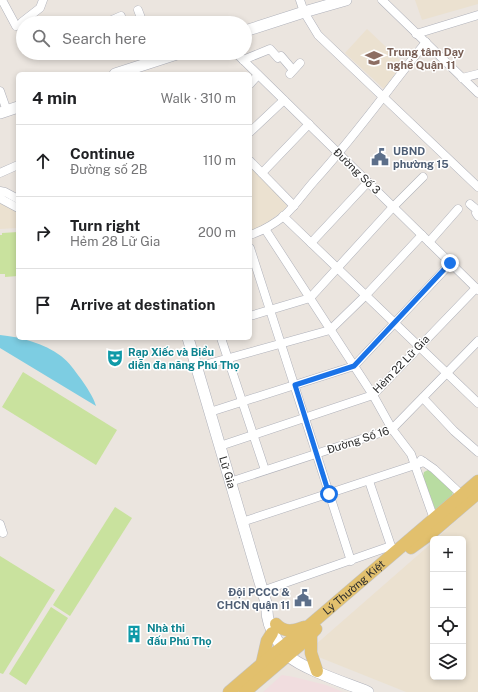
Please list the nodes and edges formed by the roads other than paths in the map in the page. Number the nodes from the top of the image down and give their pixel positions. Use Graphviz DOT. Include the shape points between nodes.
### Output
graph roads {
  1 [pos="2,0"];
  2 [pos="43,0"];
  3 [pos="300,0"];
  4 [pos="346,0"];
  5 [pos="382,0"];
  6 [pos="138,10"];
  7 [pos="304,12"];
  8 [pos="478,15"];
  9 [pos="30,16"];
  10 [pos="140,16"];
  11 [pos="16,20"];
  12 [pos="252,29"];
  13 [pos="416,34"];
  14 [pos="426,42"];
  15 [pos="252,56"];
  16 [pos="158,60"];
  17 [pos="243,60"];
  18 [pos="300,63"];
  19 [pos="140,66"];
  20 [pos="121,72"];
  21 [pos="132,72"];
  22 [pos="478,74"];
  23 [pos="258,75"];
  24 [pos="462,78"];
  25 [pos="252,82"];
  26 [pos="0,91"];
  27 [pos="478,93"];
  28 [pos="382,97"];
  29 [pos="284,100"];
  30 [pos="16,108"];
  31 [pos="3,112"];
  32 [pos="309,124"];
  33 [pos="252,130"];
  34 [pos="339,154"];
  35 [pos="252,163"];
  36 [pos="16,166"];
  37 [pos="0,172"];
  38 [pos="262,173"];
  39 [pos="423,177"];
  40 [pos="368,182"];
  41 [pos="478,187"];
  42 [pos="0,192"];
  43 [pos="0,197"];
  44 [pos="16,198"];
  45 [pos="470,204"];
  46 [pos="294,206"];
  47 [pos="16,207"];
  48 [pos="393,207"];
  49 [pos="458,209"];
  50 [pos="478,211"];
  51 [pos="283,216"];
  52 [pos="265,229"];
  53 [pos="252,234"];
  54 [pos="422,235"];
  55 [pos="429,242"];
  56 [pos="311,243"];
  57 [pos="252,254"];
  58 [pos="450,263"];
  59 [pos="338,269"];
  60 [pos="258,274"];
  61 [pos="252,276"];
  62 [pos="477,289"];
  63 [pos="366,296"];
  64 [pos="310,298"];
  65 [pos="270,310"];
  66 [pos="252,315"];
  67 [pos="395,323"];
  68 [pos="330,330"];
  69 [pos="189,340"];
  70 [pos="223,340"];
  71 [pos="281,344"];
  72 [pos="419,346"];
  73 [pos="477,346"];
  74 [pos="228,359"];
  75 [pos="354,366"];
  76 [pos="197,367"];
  77 [pos="448,373"];
  78 [pos="295,385"];
  79 [pos="373,395"];
  80 [pos="423,398"];
  81 [pos="242,402"];
  82 [pos="478,402"];
  83 [pos="210,412"];
  84 [pos="306,417"];
  85 [pos="392,429"];
  86 [pos="254,435"];
  87 [pos="220,446"];
  88 [pos="478,452"];
  89 [pos="317,453"];
  90 [pos="411,454"];
  91 [pos="424,462"];
  92 [pos="415,465"];
  93 [pos="265,470"];
  94 [pos="369,480"];
  95 [pos="478,481"];
  96 [pos="230,482"];
  97 [pos="329,494"];
  98 [pos="470,497"];
  99 [pos="242,522"];
  100 [pos="0,524"];
  101 [pos="435,524"];
  102 [pos="3,533"];
  103 [pos="393,549"];
  104 [pos="351,561"];
  105 [pos="262,591"];
  106 [pos="312,628"];
  107 [pos="279,640"];
  108 [pos="262,663"];
  109 [pos="317,671"];
  110 [pos="229,692"];
  111 [pos="245,692"];
  112 [pos="368,692"];
  1 -- 11 [label="street"];
  2 -- 9 [label="street" via="40,8"];
  3 -- 7 [label="street"];
  4 -- 7 [label="main road"];
  5 -- 13 [label="street"];
  6 -- 10 [label="street"];
  7 -- 12 [label="main road"];
  7 -- 28 [label="street" via="318,35"];
  8 -- 13 [label="street"];
  13 -- 14 [label="street"];
  14 -- 24 [label="street"];
  14 -- 28 [label="street"];
  15 -- 18 [label="street" via="270,49 278,58 281,56 292,72"];
  16 -- 19 [label="main road"];
  17 -- 23 [label="street, Đường Số 3"];
  19 -- 20 [label="main road"];
  19 -- 21 [label="main road"];
  22 -- 24 [label="street"];
  23 -- 25 [label="street"];
  23 -- 29 [label="street, Đường Số 3"];
  24 -- 27 [label="street"];
  26 -- 31 [label="street"];
  28 -- 34 [label="street"];
  28 -- 41 [label="street"];
  29 -- 32 [label="street, Đường Số 3"];
  29 -- 33 [label="street"];
  30 -- 31 [label="main road"];
  32 -- 34 [label="street, Đường Số 3"];
  32 -- 38 [label="street"];
  34 -- 40 [label="street, Đường Số 3"];
  34 -- 46 [label="street"];
  35 -- 38 [label="street"];
  36 -- 37 [label="street"];
  38 -- 46 [label="street"];
  39 -- 48 [label="street"];
  40 -- 48 [label="street, Đường Số 3"];
  40 -- 56 [label="street"];
  42 -- 44 [label="street" via="6,192"];
  43 -- 47 [label="street"];
  45 -- 50 [label="street"];
  46 -- 51 [label="street"];
  48 -- 54 [label="street, Đường Số 3"];
  48 -- 59 [label="street"];
  49 -- 55 [label="street"];
  51 -- 52 [label="street"];
  51 -- 56 [label="street"];
  52 -- 53 [label="street"];
  52 -- 64 [label="street"];
  54 -- 55 [label="street, Đường Số 3"];
  54 -- 63 [label="street"];
  55 -- 58 [label="street, Đường Số 3"];
  56 -- 59 [label="street"];
  57 -- 60 [label="street"];
  58 -- 62 [label="street, Đường Số 3"];
  58 -- 67 [label="street"];
  59 -- 63 [label="street"];
  59 -- 64 [label="street"];
  60 -- 61 [label="street"];
  60 -- 65 [label="street"];
  62 -- 72 [label="street, Hẻm 22 Lữ Gia"];
  63 -- 67 [label="street"];
  63 -- 68 [label="street"];
  64 -- 65 [label="street"];
  64 -- 68 [label="street"];
  65 -- 66 [label="street"];
  65 -- 71 [label="street"];
  67 -- 72 [label="street"];
  67 -- 75 [label="street"];
  68 -- 71 [label="street"];
  68 -- 75 [label="street"];
  69 -- 76 [label="main road, Lữ Gia"];
  70 -- 74 [label="street"];
  71 -- 74 [label="street"];
  71 -- 78 [label="street"];
  72 -- 77 [label="street"];
  72 -- 79 [label="street, Hẻm 22 Lữ Gia"];
  73 -- 77 [label="street, Đường Số 16"];
  74 -- 76 [label="street"];
  74 -- 81 [label="street"];
  75 -- 78 [label="street"];
  75 -- 79 [label="street"];
  76 -- 83 [label="main road, Lữ Gia"];
  77 -- 80 [label="street, Đường Số 16"];
  77 -- 82 [label="street"];
  78 -- 81 [label="street"];
  78 -- 84 [label="street"];
  79 -- 84 [label="street, Hẻm 22 Lữ Gia"];
  79 -- 85 [label="street"];
  80 -- 85 [label="street, Đường Số 16"];
  80 -- 88 [label="street"];
  81 -- 83 [label="street"];
  81 -- 86 [label="street"];
  83 -- 87 [label="main road, Lữ Gia"];
  84 -- 86 [label="street, Hẻm 22 Lữ Gia"];
  84 -- 89 [label="street"];
  85 -- 89 [label="street, Đường Số 16"];
  85 -- 90 [label="street"];
  86 -- 87 [label="street, Hẻm 22 Lữ Gia"];
  86 -- 93 [label="street"];
  87 -- 96 [label="main road, Lữ Gia"];
  89 -- 93 [label="street, Đường Số 16"];
  89 -- 97 [label="street"];
  90 -- 91 [label="street"];
  90 -- 92 [label="street"];
  91 -- 92 [label="street"];
  91 -- 98 [label="street"];
  92 -- 94 [label="street"];
  92 -- 101 [label="street"];
  93 -- 96 [label="street, Đường Số 16"];
  94 -- 97 [label="street"];
  94 -- 103 [label="street"];
  95 -- 98 [label="main road, Lý Thường Kiệt"];
  96 -- 99 [label="main road, Lữ Gia"];
  97 -- 99 [label="street"];
  97 -- 104 [label="street"];
  98 -- 101 [label="main road, Lý Thường Kiệt"];
  99 -- 105 [label="main road, Lữ Gia"];
  100 -- 102 [label="street"];
  101 -- 103 [label="main road, Lý Thường Kiệt"];
  101 -- 106 [label="main road, Lý Thường Kiệt" via="417,542"];
  103 -- 104 [label="street"];
  103 -- 106 [label="main road, Lý Thường Kiệt"];
  104 -- 105 [label="street"];
  105 -- 107 [label="main road, Lữ Gia" via="267,606 266,616"];
  106 -- 107 [label="main road, Lý Thường Kiệt"];
  106 -- 107 [label="main road" via="290,631 284,629"];
  106 -- 109 [label="main road" via="311,653"];
  107 -- 108 [label="main road, Lý Thường Kiệt"];
  107 -- 108 [label="main road" via="267,641"];
  107 -- 109 [label="main road" via="300,664"];
  107 -- 111 [label="main road, Lý Thường Kiệt"];
  108 -- 110 [label="main road, Lý Thường Kiệt"];
  109 -- 112 [label="main road"];
}
